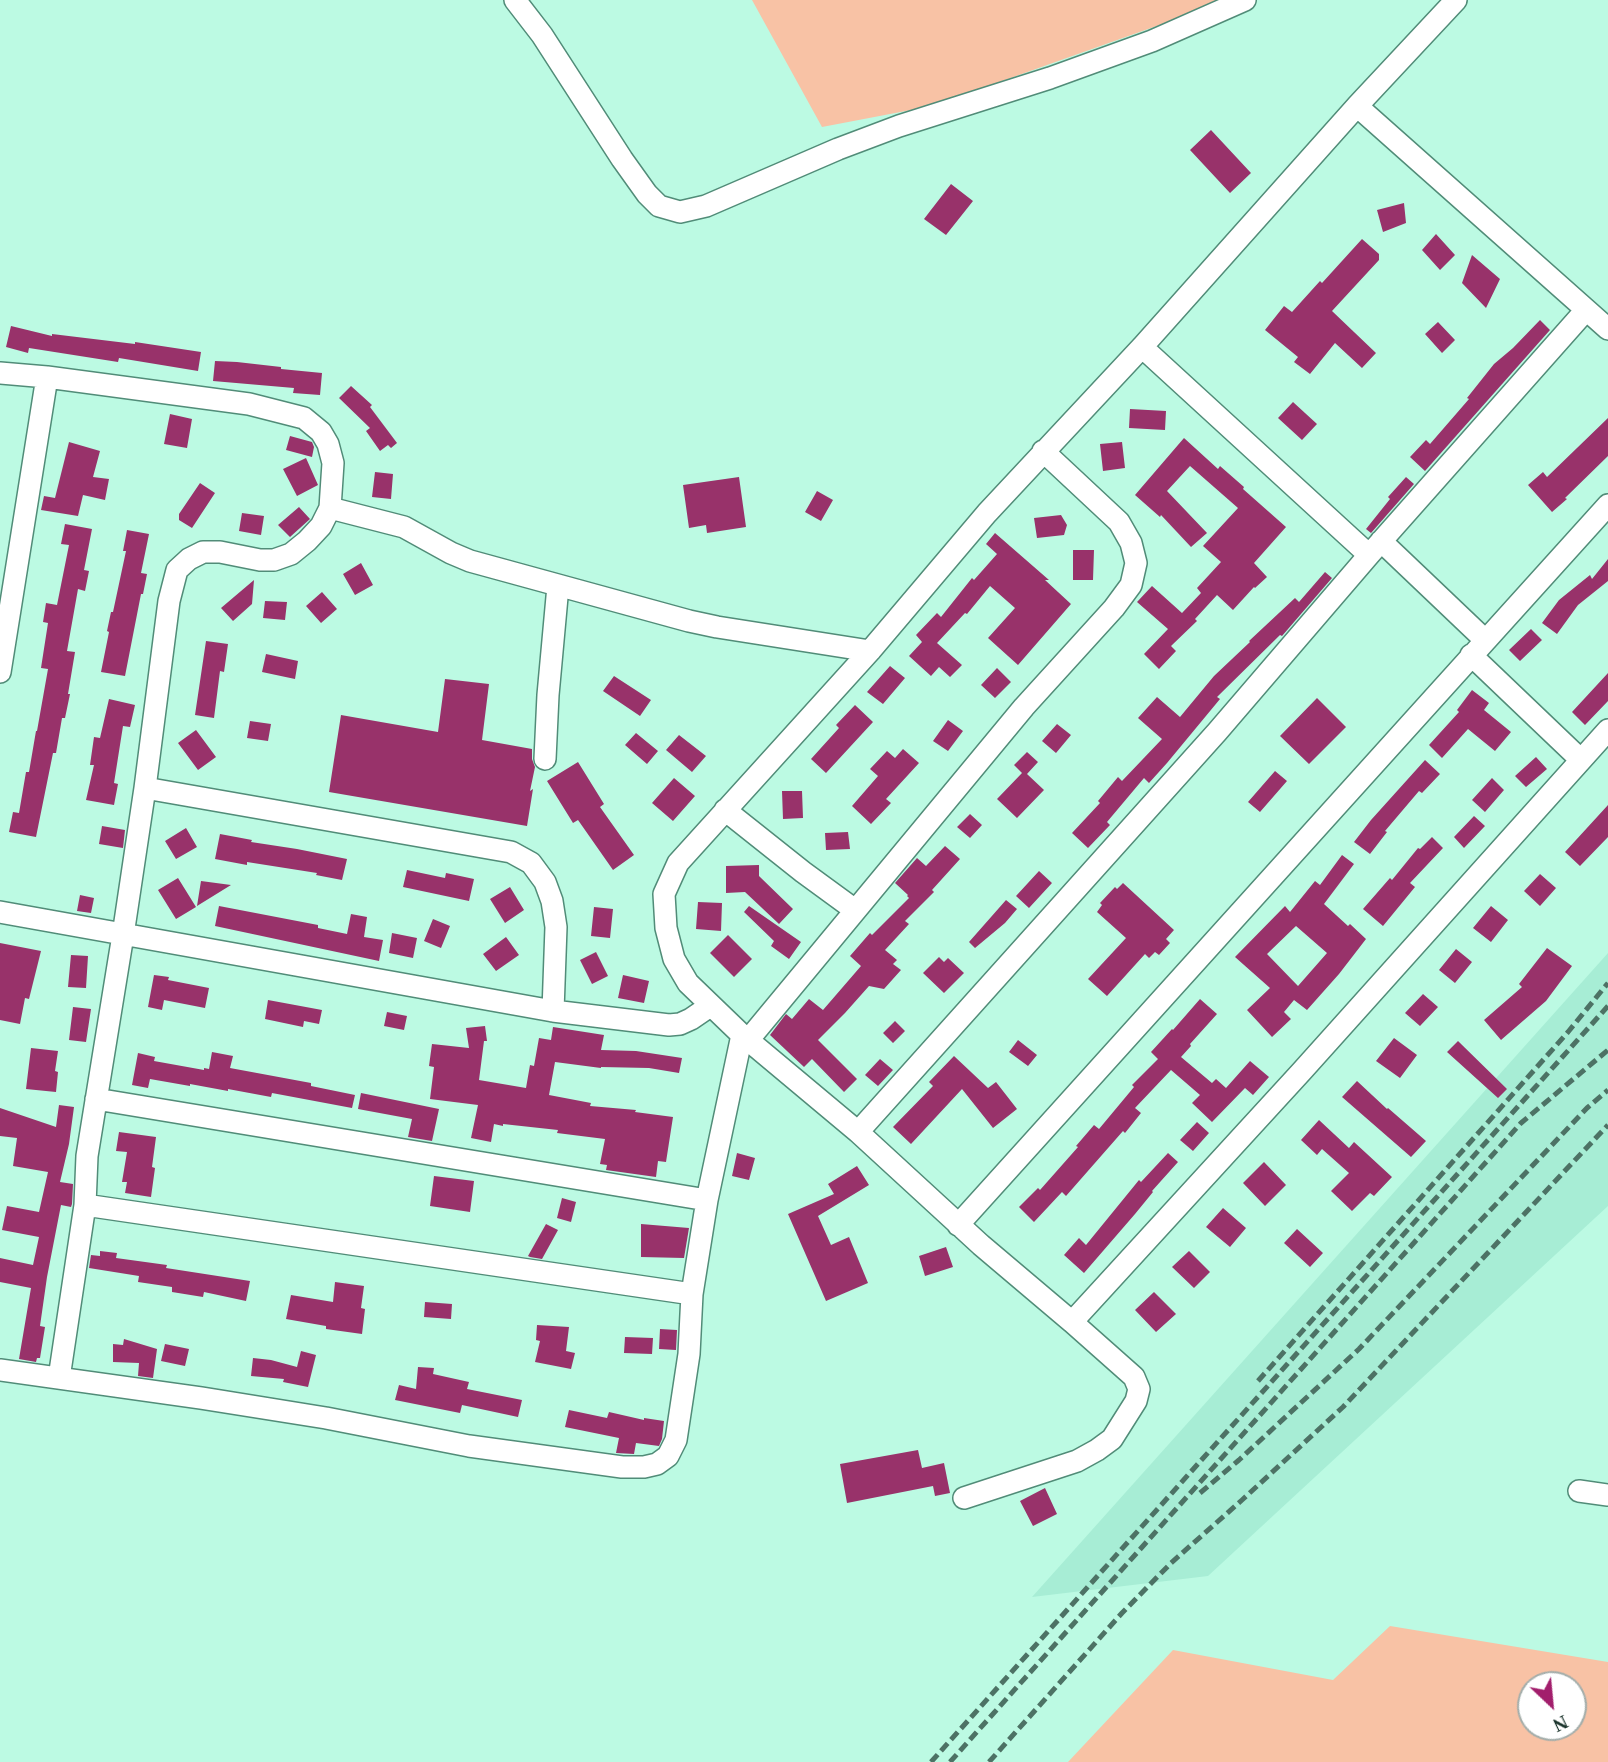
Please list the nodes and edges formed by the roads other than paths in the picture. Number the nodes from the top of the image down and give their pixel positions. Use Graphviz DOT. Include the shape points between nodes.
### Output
graph roads {
  1 [pos="515,0"];
  2 [pos="1245,0"];
  3 [pos="1456,0"];
  4 [pos="1357,106"];
  5 [pos="1586,310"];
  6 [pos="1608,330"];
  7 [pos="1142,346"];
  8 [pos="0,373"];
  9 [pos="47,377"];
  10 [pos="1043,452"];
  11 [pos="1608,505"];
  12 [pos="330,508"];
  13 [pos="1375,548"];
  14 [pos="558,586"];
  15 [pos="1478,648"];
  16 [pos="870,651"];
  17 [pos="0,673"];
  18 [pos="1608,730"];
  19 [pos="545,759"];
  20 [pos="1581,760"];
  21 [pos="145,788"];
  22 [pos="724,810"];
  23 [pos="855,910"];
  24 [pos="0,912"];
  25 [pos="123,935"];
  26 [pos="710,1006"];
  27 [pos="553,1011"];
  28 [pos="746,1037"];
  29 [pos="96,1099"];
  30 [pos="858,1132"];
  31 [pos="707,1200"];
  32 [pos="85,1205"];
  33 [pos="958,1225"];
  34 [pos="692,1294"];
  35 [pos="1072,1322"];
  36 [pos="0,1370"];
  37 [pos="59,1378"];
  38 [pos="1579,1491"];
  39 [pos="1608,1494"];
  40 [pos="964,1498"];
  1 -- 2 [label="street" via="647,194 659,206 680,212 706,206 898,126 1152,41"];
  3 -- 4 [label="street"];
  4 -- 5 [label="street"];
  4 -- 7 [label="street"];
  5 -- 6 [label="street"];
  5 -- 13 [label="street"];
  7 -- 10 [label="street"];
  7 -- 13 [label="street"];
  8 -- 9 [label="street"];
  9 -- 12 [label="street" via="249,404 303,418 328,444"];
  9 -- 17 [label="street"];
  10 -- 16 [label="street"];
  10 -- 23 [label="street" via="1119,522 1132,542 1136,563 1131,586"];
  11 -- 15 [label="street"];
  12 -- 14 [label="street" via="404,527 470,561"];
  12 -- 21 [label="street" via="321,526 291,554 260,560 203,552 177,570"];
  13 -- 15 [label="street"];
  13 -- 30 [label="street" via="1217,732"];
  14 -- 16 [label="street" via="717,627"];
  14 -- 19 [label="street"];
  15 -- 20 [label="street"];
  15 -- 33 [label="street"];
  16 -- 22 [label="street"];
  18 -- 20 [label="street"];
  20 -- 35 [label="street"];
  21 -- 25 [label="street"];
  21 -- 27 [label="street" via="511,852 531,863 552,901 556,927"];
  22 -- 23 [label="street"];
  22 -- 26 [label="street" via="678,863 664,894 674,959 688,984"];
  23 -- 28 [label="street"];
  24 -- 25 [label="street"];
  25 -- 27 [label="street"];
  25 -- 29 [label="street"];
  26 -- 27 [label="street" via="669,1026"];
  26 -- 28 [label="street"];
  28 -- 30 [label="street"];
  28 -- 31 [label="street"];
  29 -- 31 [label="street"];
  29 -- 32 [label="street"];
  30 -- 33 [label="street"];
  31 -- 34 [label="street"];
  32 -- 34 [label="street"];
  32 -- 37 [label="street"];
  33 -- 35 [label="street"];
  34 -- 37 [label="street" via="689,1354 676,1440 668,1455 644,1467 469,1446 326,1418"];
  35 -- 40 [label="street" via="1134,1377 1139,1389 1136,1401 1112,1439 1097,1450 1077,1461"];
  36 -- 37 [label="street"];
  38 -- 39 [label="street"];
}
